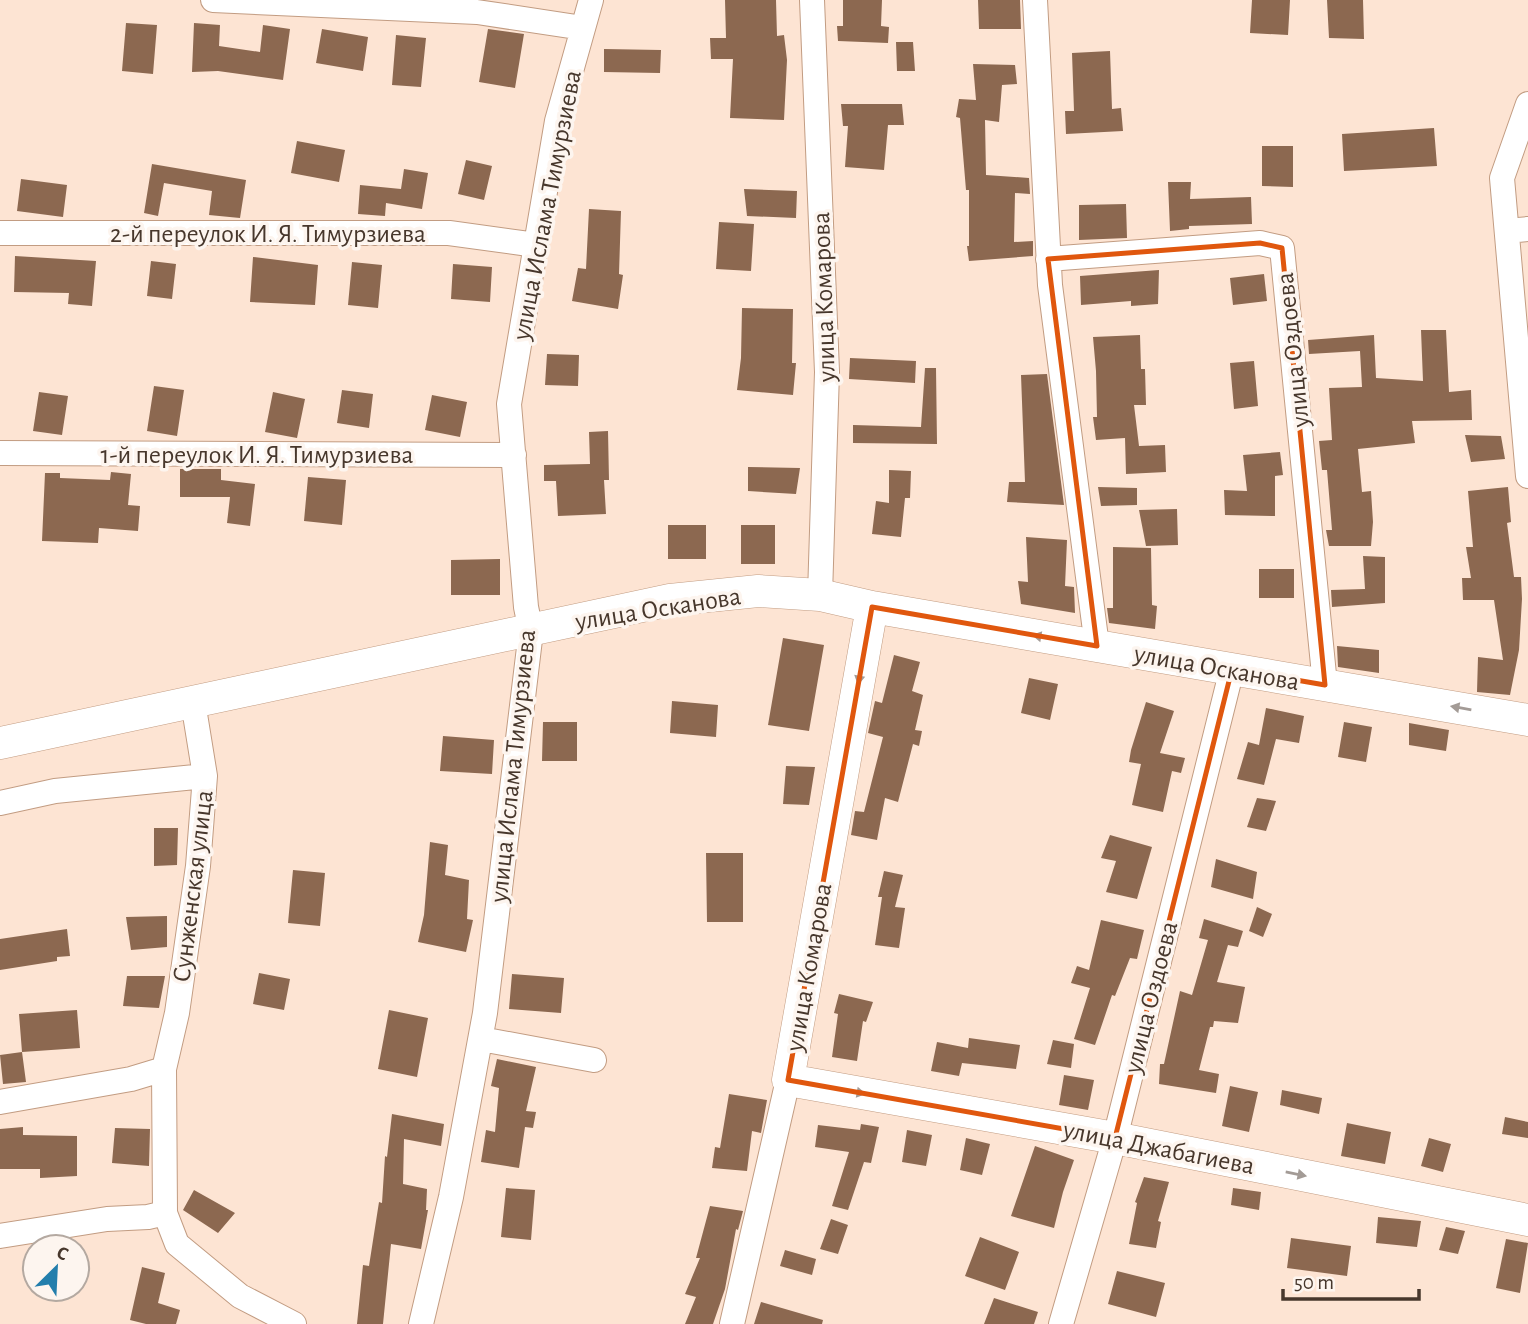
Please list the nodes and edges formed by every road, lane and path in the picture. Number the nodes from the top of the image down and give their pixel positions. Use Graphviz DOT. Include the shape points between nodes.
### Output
graph roads {
  1 [pos="213,0"];
  2 [pos="591,0"];
  3 [pos="812,0"];
  4 [pos="1035,0"];
  5 [pos="583,28"];
  6 [pos="1528,103"];
  7 [pos="1517,230"];
  8 [pos="0,233"];
  9 [pos="536,246"];
  10 [pos="1048,259"];
  11 [pos="0,453"];
  12 [pos="514,454"];
  13 [pos="1528,476"];
  14 [pos="820,595"];
  15 [pos="872,607"];
  16 [pos="531,631"];
  17 [pos="1097,646"];
  18 [pos="1232,669"];
  19 [pos="1325,685"];
  20 [pos="193,702"];
  21 [pos="1528,720"];
  22 [pos="0,743"];
  23 [pos="205,776"];
  24 [pos="0,803"];
  25 [pos="481,1039"];
  26 [pos="594,1060"];
  27 [pos="164,1069"];
  28 [pos="788,1080"];
  29 [pos="0,1102"];
  30 [pos="1115,1138"];
  31 [pos="165,1213"];
  32 [pos="1528,1220"];
  33 [pos="0,1236"];
  34 [pos="294,1324"];
  35 [pos="421,1324"];
  36 [pos="733,1324"];
  37 [pos="1061,1324"];
  1 -- 5 [label="street" via="477,12"];
  2 -- 5 [label="street, улица Ислама Тимурзиева"];
  3 -- 14 [label="street, улица Комарова" via="827,372"];
  4 -- 10 [label="street"];
  5 -- 9 [label="street, улица Ислама Тимурзиева" via="557,121"];
  6 -- 7 [label="street" via="1503,178"];
  7 -- 13 [label="street"];
  8 -- 9 [label="street, 2-й переулок И. Я. Тимурзиева" via="449,233"];
  9 -- 12 [label="street, улица Ислама Тимурзиева" via="509,404"];
  10 -- 17 [label="street"];
  10 -- 19 [label="street, улица Оздоева" via="1260,243 1282,248"];
  11 -- 12 [label="street, 1-й переулок И. Я. Тимурзиева"];
  12 -- 16 [label="street, улица Ислама Тимурзиева"];
  14 -- 15 [label="main road, улица Осканова"];
  14 -- 16 [label="main road, улица Осканова" via="758,591 670,600"];
  17 -- 15 [label="main road, улица Осканова, one-way"];
  15 -- 28 [label="main road, улица Комарова, one-way"];
  16 -- 20 [label="main road, улица Осканова"];
  16 -- 25 [label="street, улица Ислама Тимурзиева"];
  17 -- 18 [label="main road, улица Осканова"];
  18 -- 19 [label="main road, улица Осканова"];
  18 -- 30 [label="street, улица Оздоева"];
  21 -- 19 [label="main road, улица Осканова, one-way"];
  20 -- 22 [label="main road, улица Осканова"];
  20 -- 23 [label="street, Сунженская улица"];
  23 -- 24 [label="street" via="55,791"];
  23 -- 27 [label="street, Сунженская улица" via="196,879 177,1013"];
  25 -- 26 [label="street"];
  25 -- 35 [label="street, улица Ислама Тимурзиева"];
  27 -- 29 [label="street"];
  27 -- 31 [label="street, Сунженская улица"];
  28 -- 30 [label="main road, улица Джабагиева, one-way"];
  28 -- 36 [label="street, улица Комарова"];
  30 -- 32 [label="main road, улица Джабагиева, one-way"];
  30 -- 37 [label="street, улица Оздоева"];
  31 -- 33 [label="street"];
  31 -- 34 [label="street, Сунженская улица" via="177,1244 240,1296"];
}
